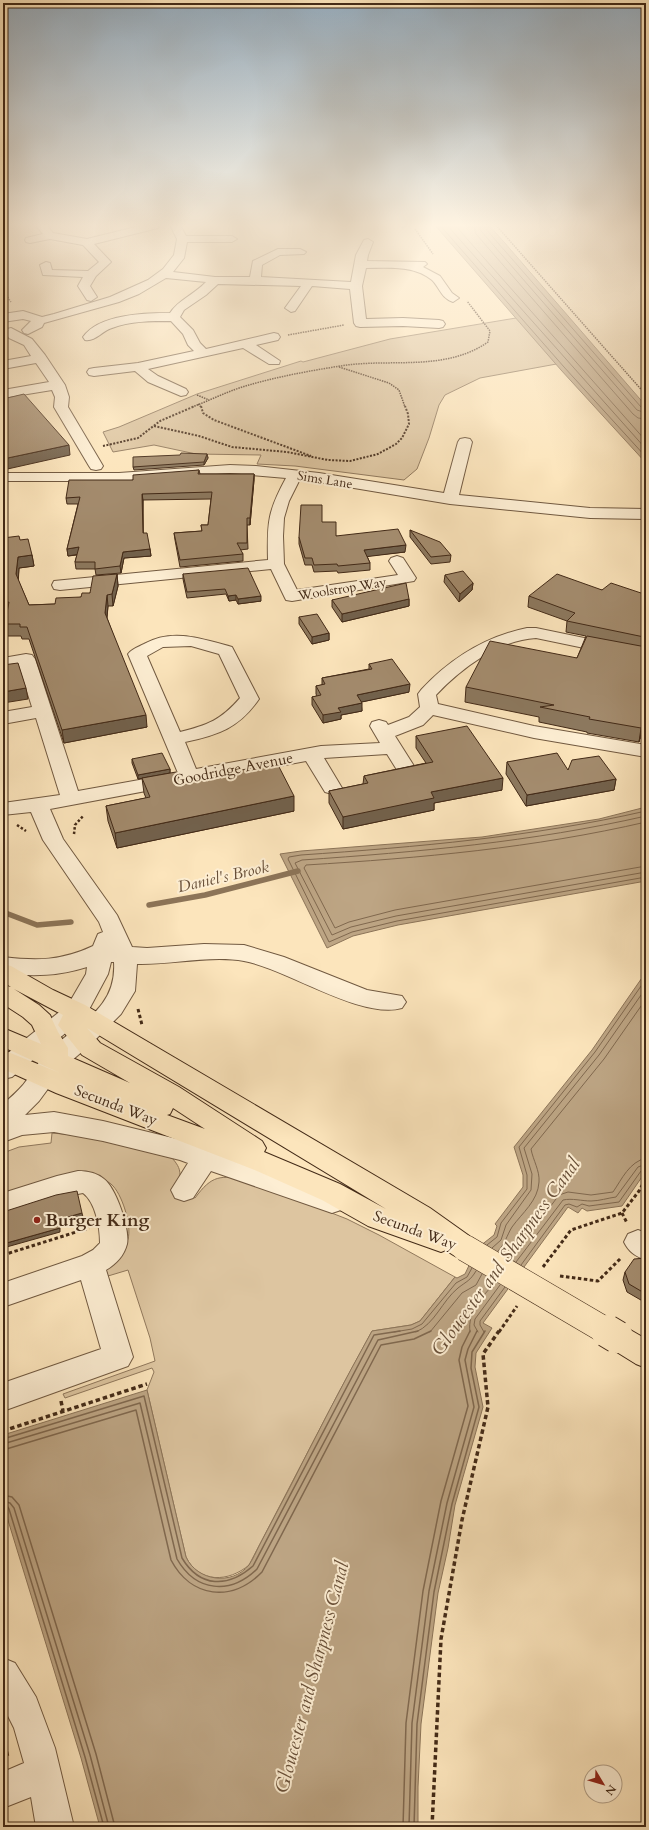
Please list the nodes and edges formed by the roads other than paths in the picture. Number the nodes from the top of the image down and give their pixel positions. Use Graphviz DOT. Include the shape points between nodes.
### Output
graph roads {
  1 [pos="73,308"];
  2 [pos="179,308"];
  3 [pos="358,308"];
  4 [pos="174,316"];
  5 [pos="7,317"];
  6 [pos="33,322"];
  7 [pos="439,324"];
  8 [pos="7,331"];
  9 [pos="89,332"];
  10 [pos="274,337"];
  11 [pos="28,342"];
  12 [pos="246,344"];
  13 [pos="3,353"];
  14 [pos="204,353"];
  15 [pos="40,358"];
  16 [pos="274,361"];
  17 [pos="8,365"];
  18 [pos="138,367"];
  19 [pos="94,372"];
  20 [pos="60,391"];
  21 [pos="180,392"];
  22 [pos="3,394"];
  23 [pos="466,442"];
  24 [pos="96,466"];
  25 [pos="296,474"];
  26 [pos="3,477"];
  27 [pos="450,499"];
  28 [pos="646,514"];
  29 [pos="397,561"];
  30 [pos="276,564"];
  31 [pos="60,585"];
  32 [pos="646,654"];
  33 [pos="3,663"];
  34 [pos="429,708"];
  35 [pos="42,711"];
  36 [pos="3,718"];
  37 [pos="385,736"];
  38 [pos="173,739"];
  39 [pos="646,751"];
  40 [pos="312,754"];
  41 [pos="404,766"];
  42 [pos="190,777"];
  43 [pos="332,788"];
  44 [pos="71,799"];
  45 [pos="38,806"];
  46 [pos="3,809"];
  47 [pos="111,953"];
  48 [pos="3,965"];
  49 [pos="3,972"];
  50 [pos="3,993"];
  51 [pos="394,1002"];
  52 [pos="85,1023"];
  53 [pos="47,1035"];
  54 [pos="3,1037"];
  55 [pos="11,1061"];
  56 [pos="49,1069"];
  57 [pos="3,1120"];
  58 [pos="3,1132"];
  59 [pos="244,1143"];
  60 [pos="206,1158"];
  61 [pos="184,1190"];
  62 [pos="331,1192"];
  63 [pos="3,1204"];
  64 [pos="378,1218"];
  65 [pos="465,1248"];
  66 [pos="91,1265"];
  67 [pos="3,1295"];
  68 [pos="646,1355"];
  69 [pos="3,1397"];
  70 [pos="3,1675"];
  71 [pos="44,1774"];
  72 [pos="3,1790"];
  73 [pos="55,1827"];
  1 -- 6 [label="street"];
  2 -- 4 [label="street"];
  3 -- 7 [label="street" via="360,322"];
  4 -- 9 [label="street" via="118,322"];
  4 -- 14 [label="street" via="189,333 194,345"];
  5 -- 6 [label="street"];
  6 -- 8 [label="street"];
  6 -- 11 [label="street"];
  8 -- 11 [label="street"];
  10 -- 12 [label="street"];
  11 -- 15 [label="street"];
  12 -- 14 [label="street"];
  12 -- 16 [label="street"];
  13 -- 17 [label="street"];
  14 -- 18 [label="street"];
  15 -- 17 [label="street"];
  15 -- 20 [label="street"];
  18 -- 19 [label="street"];
  18 -- 21 [label="street" via="153,379"];
  20 -- 22 [label="street"];
  20 -- 24 [label="street" via="61,407"];
  23 -- 27 [label="street"];
  25 -- 26 [label="street, Sims Lane" via="230,469 119,477"];
  25 -- 27 [label="street, Sims Lane"];
  25 -- 30 [label="street, Woolstrop Way" via="281,501 276,518"];
  27 -- 28 [label="street, Sims Lane" via="590,512"];
  29 -- 30 [label="street, Woolstrop Way" via="408,578 292,596"];
  30 -- 31 [label="street"];
  32 -- 34 [label="street" via="526,633 485,648 457,664 427,694"];
  33 -- 35 [label="street" via="26,659"];
  34 -- 37 [label="street, Goodridge Avenue" via="416,721"];
  34 -- 39 [label="street" via="534,732"];
  35 -- 36 [label="street"];
  35 -- 44 [label="street"];
  37 -- 40 [label="street, Goodridge Avenue"];
  37 -- 41 [label="street"];
  38 -- 38 [label="street" via="208,731 234,717 250,699 226,651 192,641 160,642 137,654"];
  38 -- 42 [label="street"];
  40 -- 42 [label="street, Goodridge Avenue"];
  40 -- 43 [label="street"];
  42 -- 44 [label="street, Goodridge Avenue"];
  44 -- 45 [label="street, Goodridge Avenue"];
  45 -- 46 [label="street, Goodridge Avenue"];
  45 -- 47 [label="street" via="53,840 109,920"];
  47 -- 48 [label="street" via="67,966 24,968"];
  47 -- 51 [label="street" via="147,956 204,952 244,953 364,998"];
  47 -- 52 [label="street" via="98,974"];
  47 -- 52 [label="street" via="126,970 123,991 113,1008"];
  49 -- 52 [label="main road"];
  50 -- 53 [label="main road" via="32,1011 42,1021"];
  52 -- 53 [label="street"];
  52 -- 56 [label="street"];
  52 -- 59 [label="main road" via="91,1049 170,1094"];
  52 -- 65 [label="main road, Secunda Way" via="420,1216"];
  53 -- 55 [label="street"];
  53 -- 56 [label="main road" via="56,1048"];
  54 -- 55 [label="main road"];
  55 -- 56 [label="main road"];
  56 -- 57 [label="street" via="30,1094"];
  56 -- 59 [label="main road"];
  56 -- 62 [label="main road, Secunda Way"];
  58 -- 60 [label="street" via="20,1125 54,1122 103,1131"];
  59 -- 62 [label="main road"];
  60 -- 61 [label="street"];
  60 -- 64 [label="street"];
  62 -- 64 [label="main road, Secunda Way"];
  63 -- 66 [label="street" via="71,1183 87,1183 99,1191 115,1240 106,1255"];
  64 -- 65 [label="main road, Secunda Way"];
  65 -- 68 [label="main road, bridge"];
  66 -- 67 [label="street"];
  66 -- 69 [label="street" via="118,1357"];
  70 -- 71 [label="street" via="27,1713"];
  71 -- 72 [label="street"];
  71 -- 73 [label="street"];
}
